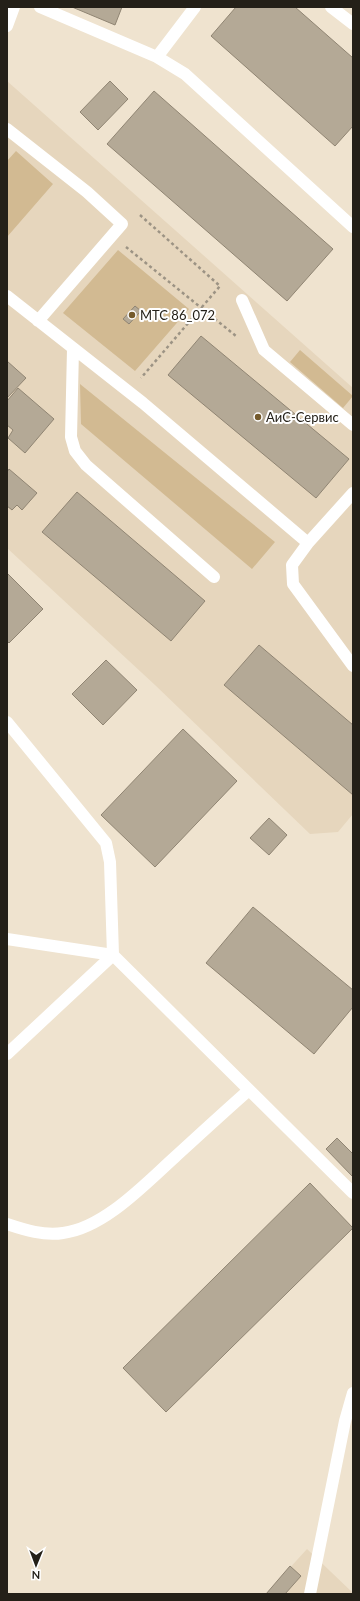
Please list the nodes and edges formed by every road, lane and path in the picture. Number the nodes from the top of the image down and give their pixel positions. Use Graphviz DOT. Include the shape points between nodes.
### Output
graph roads {
  1 [pos="14,7"];
  2 [pos="40,7"];
  3 [pos="196,7"];
  4 [pos="331,7"];
  5 [pos="353,24"];
  6 [pos="7,26"];
  7 [pos="157,57"];
  8 [pos="7,129"];
  9 [pos="122,224"];
  10 [pos="353,227"];
  11 [pos="112,236"];
  12 [pos="7,296"];
  13 [pos="242,300"];
  14 [pos="200,308"];
  15 [pos="38,321"];
  16 [pos="241,341"];
  17 [pos="73,350"];
  18 [pos="129,392"];
  19 [pos="353,425"];
  20 [pos="353,493"];
  21 [pos="308,543"];
  22 [pos="214,577"];
  23 [pos="353,666"];
  24 [pos="7,722"];
  25 [pos="7,939"];
  26 [pos="112,955"];
  27 [pos="7,1054"];
  28 [pos="249,1090"];
  29 [pos="353,1193"];
  30 [pos="7,1224"];
  31 [pos="353,1393"];
  32 [pos="310,1594"];
  1 -- 6 [label="lane"];
  2 -- 7 [label="lane"];
  3 -- 7 [label="lane"];
  4 -- 5 [label="lane"];
  7 -- 10 [label="lane" via="185,74"];
  8 -- 9 [label="lane" via="87,192"];
  9 -- 11 [label="lane"];
  9 -- 14 [label="path" via="136,211 220,286"];
  11 -- 14 [label="path"];
  11 -- 15 [label="lane"];
  12 -- 15 [label="lane"];
  13 -- 19 [label="lane" via="264,350"];
  14 -- 16 [label="path"];
  14 -- 18 [label="path"];
  15 -- 17 [label="lane"];
  17 -- 18 [label="lane"];
  17 -- 22 [label="lane" via="71,437 75,451 86,465"];
  18 -- 21 [label="lane"];
  20 -- 21 [label="lane"];
  21 -- 23 [label="lane" via="292,565 293,584"];
  24 -- 26 [label="lane" via="106,843 110,862"];
  25 -- 26 [label="lane"];
  26 -- 27 [label="lane"];
  26 -- 28 [label="lane"];
  28 -- 29 [label="lane"];
  28 -- 30 [label="lane" via="126,1201 83,1229 63,1234 46,1233 27,1231"];
  31 -- 32 [label="lane"];
}
